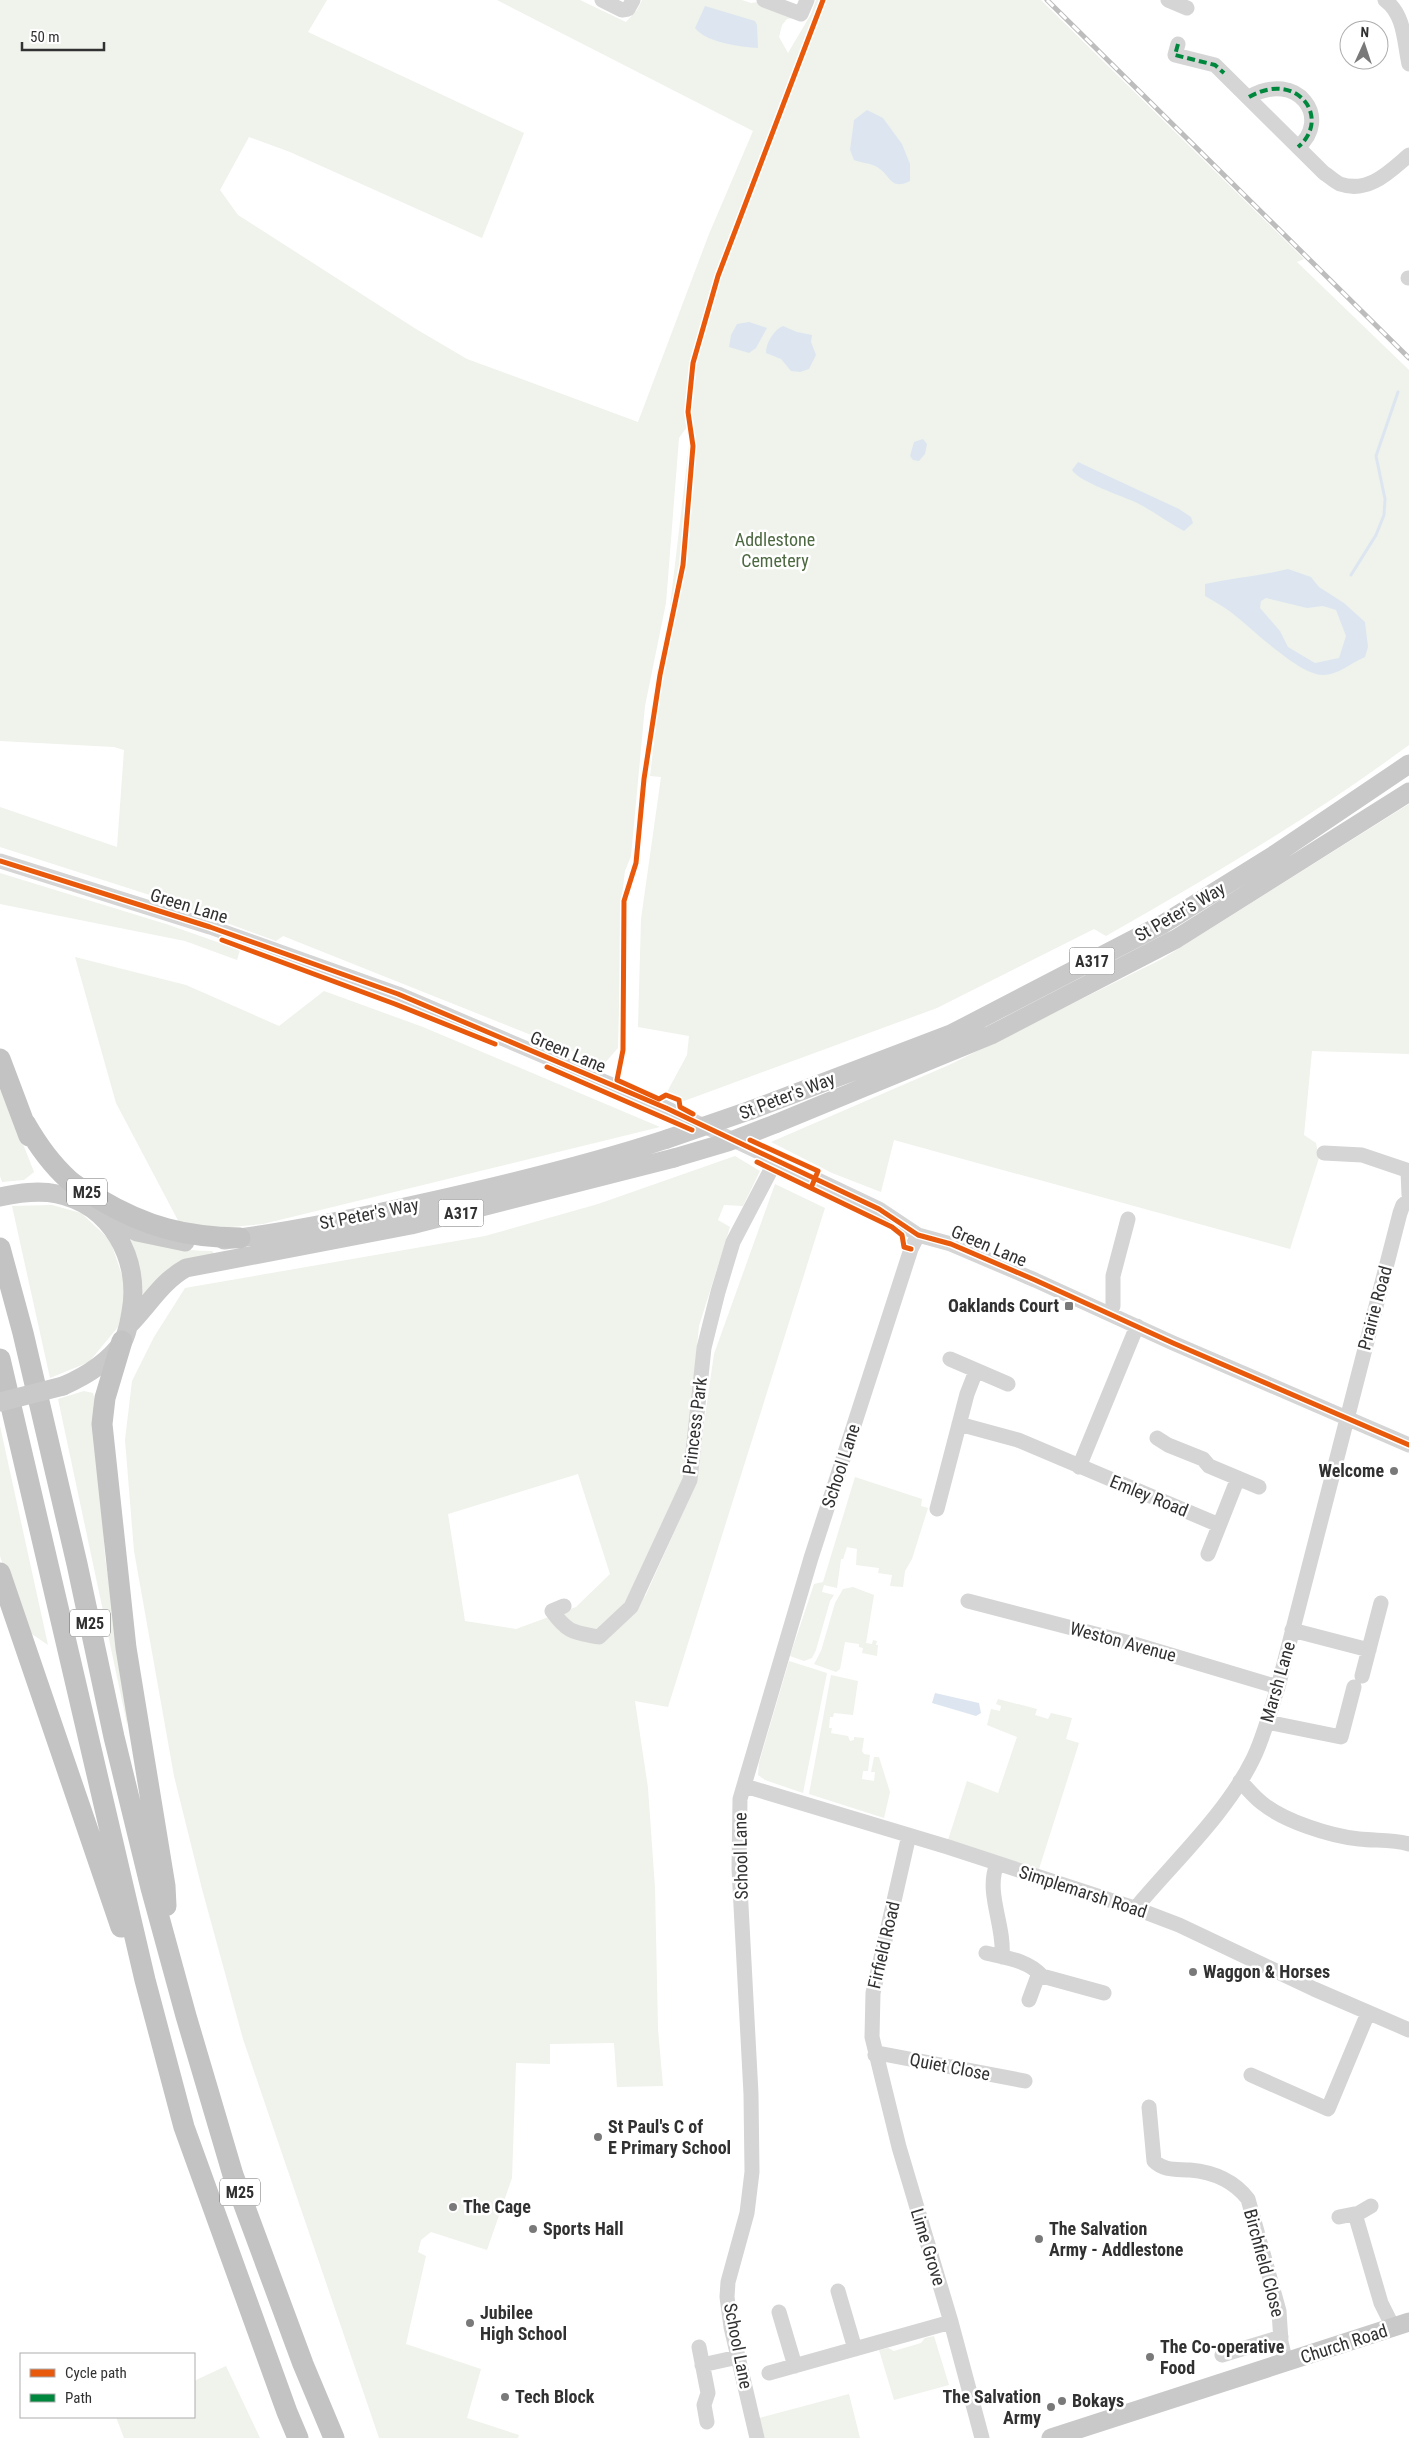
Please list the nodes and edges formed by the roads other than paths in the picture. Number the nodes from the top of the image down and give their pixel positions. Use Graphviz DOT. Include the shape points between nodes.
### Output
graph roads {
  1 [pos="602,0"];
  2 [pos="633,0"];
  3 [pos="764,0"];
  4 [pos="807,0"];
  5 [pos="1168,0"];
  6 [pos="1385,0"];
  7 [pos="1188,8"];
  8 [pos="1178,44"];
  9 [pos="1409,64"];
  10 [pos="1249,97"];
  11 [pos="1298,147"];
  12 [pos="1409,155"];
  13 [pos="1409,764"];
  14 [pos="1409,792"];
  15 [pos="0,861"];
  16 [pos="0,1059"];
  17 [pos="25,1123"];
  18 [pos="1324,1153"];
  19 [pos="776,1162"];
  20 [pos="1409,1171"];
  21 [pos="1409,1195"];
  22 [pos="0,1196"];
  23 [pos="1409,1200"];
  24 [pos="80,1201"];
  25 [pos="103,1216"];
  26 [pos="1128,1219"];
  27 [pos="918,1235"];
  28 [pos="240,1238"];
  29 [pos="0,1248"];
  30 [pos="1109,1313"];
  31 [pos="1137,1326"];
  32 [pos="126,1333"];
  33 [pos="0,1359"];
  34 [pos="950,1359"];
  35 [pos="976,1371"];
  36 [pos="1008,1384"];
  37 [pos="0,1402"];
  38 [pos="1346,1419"];
  39 [pos="959,1424"];
  40 [pos="1157,1438"];
  41 [pos="1409,1445"];
  42 [pos="1079,1467"];
  43 [pos="1238,1478"];
  44 [pos="1260,1487"];
  45 [pos="937,1509"];
  46 [pos="1220,1525"];
  47 [pos="1208,1554"];
  48 [pos="0,1573"];
  49 [pos="968,1601"];
  50 [pos="1381,1603"];
  51 [pos="564,1606"];
  52 [pos="1292,1630"];
  53 [pos="1369,1650"];
  54 [pos="1278,1687"];
  55 [pos="1267,1722"];
  56 [pos="1240,1781"];
  57 [pos="744,1786"];
  58 [pos="909,1835"];
  59 [pos="1409,1844"];
  60 [pos="997,1864"];
  61 [pos="1137,1909"];
  62 [pos="170,1953"];
  63 [pos="986,1953"];
  64 [pos="1002,1957"];
  65 [pos="1039,1973"];
  66 [pos="145,1980"];
  67 [pos="1104,1993"];
  68 [pos="1029,2000"];
  69 [pos="1368,2013"];
  70 [pos="1409,2030"];
  71 [pos="875,2055"];
  72 [pos="1251,2075"];
  73 [pos="1026,2081"];
  74 [pos="1149,2107"];
  75 [pos="1371,2206"];
  76 [pos="1354,2214"];
  77 [pos="1339,2217"];
  78 [pos="838,2291"];
  79 [pos="779,2312"];
  80 [pos="951,2322"];
  81 [pos="1401,2325"];
  82 [pos="1281,2337"];
  83 [pos="699,2347"];
  84 [pos="855,2349"];
  85 [pos="1222,2355"];
  86 [pos="738,2357"];
  87 [pos="1286,2363"];
  88 [pos="702,2365"];
  89 [pos="794,2366"];
  90 [pos="768,2373"];
  91 [pos="707,2422"];
  92 [pos="298,2438"];
  93 [pos="334,2438"];
  94 [pos="757,2438"];
  95 [pos="982,2438"];
  96 [pos="1051,2438"];
  1 -- 2 [label="street" via="622,10 628,9"];
  3 -- 4 [label="street" via="801,14"];
  5 -- 7 [label="street"];
  6 -- 9 [label="street" via="1399,14"];
  8 -- 10 [label="street" via="1175,55 1215,64"];
  10 -- 11 [label="street"];
  10 -- 11 [label="street" via="1278,87 1291,89 1302,97 1311,118 1307,138"];
  11 -- 12 [label="street" via="1324,173 1342,184 1365,186 1379,180"];
  13 -- 28 [label="main road, St Peter's Way / A317, bridge" via="1274,855 1163,924 951,1034 751,1110 599,1160 517,1183 368,1216"];
  14 -- 32 [label="main road, St Peter's Way / A317, bridge" via="1176,939 991,1035 775,1124 674,1158 411,1225 186,1268 170,1276"];
  15 -- 19 [label="street, Green Lane" via="210,927 398,994 666,1108"];
  16 -- 17 [label="highway, M25"];
  17 -- 24 [label="highway, M25" via="36,1154 48,1174"];
  17 -- 28 [label="highway, M25" via="37,1144 71,1182 112,1207 172,1231 203,1237"];
  18 -- 20 [label="street" via="1362,1155"];
  19 -- 27 [label="street, Green Lane" via="879,1209"];
  19 -- 51 [label="street, Princess Park" via="729,1253 704,1348 690,1480 651,1568 632,1607 599,1637 572,1632 561,1624 552,1611"];
  20 -- 21 [label="street"];
  22 -- 24 [label="main road, St Peter's Way" via="24,1192 56,1194"];
  23 -- 38 [label="street, Prairie Road" via="1400,1214"];
  24 -- 25 [label="main road, St Peter's Way"];
  25 -- 28 [label="main road, St Peter's Way / A317" via="137,1232 169,1240 203,1243"];
  25 -- 32 [label="main road" via="125,1250 132,1270 134,1289"];
  26 -- 30 [label="street" via="1113,1276 1113,1306"];
  27 -- 30 [label="street, Green Lane" via="951,1244"];
  27 -- 57 [label="street, School Lane" via="811,1558"];
  29 -- 62 [label="highway, M25" via="59,1487 114,1737"];
  30 -- 31 [label="street, Green Lane"];
  31 -- 38 [label="street, Green Lane"];
  31 -- 42 [label="street"];
  32 -- 37 [label="main road, St Peter's Way, bridge" via="106,1360 89,1374 63,1386"];
  32 -- 62 [label="highway, M25" via="105,1398 102,1424 126,1648 165,1886"];
  33 -- 66 [label="highway, M25"];
  34 -- 35 [label="street"];
  35 -- 36 [label="street"];
  35 -- 39 [label="street"];
  38 -- 41 [label="street, Green Lane"];
  38 -- 52 [label="street, Marsh Lane"];
  39 -- 42 [label="street, Emley Road" via="1018,1440"];
  39 -- 45 [label="street"];
  40 -- 43 [label="street"];
  42 -- 46 [label="street, Emley Road"];
  43 -- 44 [label="street"];
  43 -- 46 [label="street"];
  46 -- 47 [label="street"];
  48 -- 66 [label="highway, M25" via="94,1852 123,1932"];
  49 -- 54 [label="street, Weston Avenue" via="1134,1644"];
  50 -- 53 [label="street"];
  52 -- 53 [label="street"];
  52 -- 54 [label="street, Marsh Lane"];
  53 -- 55 [label="street" via="1340,1744"];
  54 -- 55 [label="street, Marsh Lane"];
  55 -- 56 [label="street, Marsh Lane" via="1254,1758"];
  56 -- 59 [label="street" via="1272,1810 1313,1828 1358,1839 1387,1839"];
  56 -- 61 [label="street, Marsh Lane"];
  57 -- 58 [label="street, Simplemarsh Road"];
  57 -- 86 [label="street, School Lane" via="738,1816 739,1868 752,2172 747,2212 728,2282 727,2296"];
  58 -- 60 [label="street, Simplemarsh Road"];
  58 -- 71 [label="street, Firfield Road" via="873,1993"];
  60 -- 61 [label="street, Simplemarsh Road"];
  60 -- 64 [label="street" via="992,1883 1003,1940"];
  61 -- 69 [label="street, Simplemarsh Road" via="1210,1939"];
  62 -- 93 [label="highway, M25" via="233,2175"];
  63 -- 64 [label="street"];
  64 -- 65 [label="street" via="1035,1968"];
  65 -- 67 [label="street"];
  65 -- 68 [label="street"];
  66 -- 92 [label="highway, M25" via="184,2127"];
  69 -- 70 [label="street, Simplemarsh Road"];
  69 -- 72 [label="street" via="1328,2109"];
  71 -- 73 [label="street, Quiet Close"];
  71 -- 80 [label="street, Lime Grove"];
  74 -- 82 [label="street, Birchfield Close" via="1154,2161 1159,2166 1226,2179 1248,2199 1279,2311"];
  75 -- 76 [label="street"];
  76 -- 77 [label="street"];
  76 -- 81 [label="street" via="1381,2303"];
  78 -- 84 [label="street"];
  79 -- 89 [label="street"];
  80 -- 84 [label="street"];
  80 -- 95 [label="street, Lime Grove"];
  81 -- 87 [label="main road, Church Road"];
  82 -- 85 [label="street, Birchfield Close"];
  82 -- 87 [label="street, Birchfield Close"];
  83 -- 88 [label="street"];
  84 -- 89 [label="street"];
  86 -- 88 [label="street"];
  86 -- 94 [label="street, School Lane"];
  87 -- 96 [label="main road, Church Road"];
  88 -- 91 [label="street" via="708,2393 704,2405"];
  89 -- 90 [label="street"];
}
